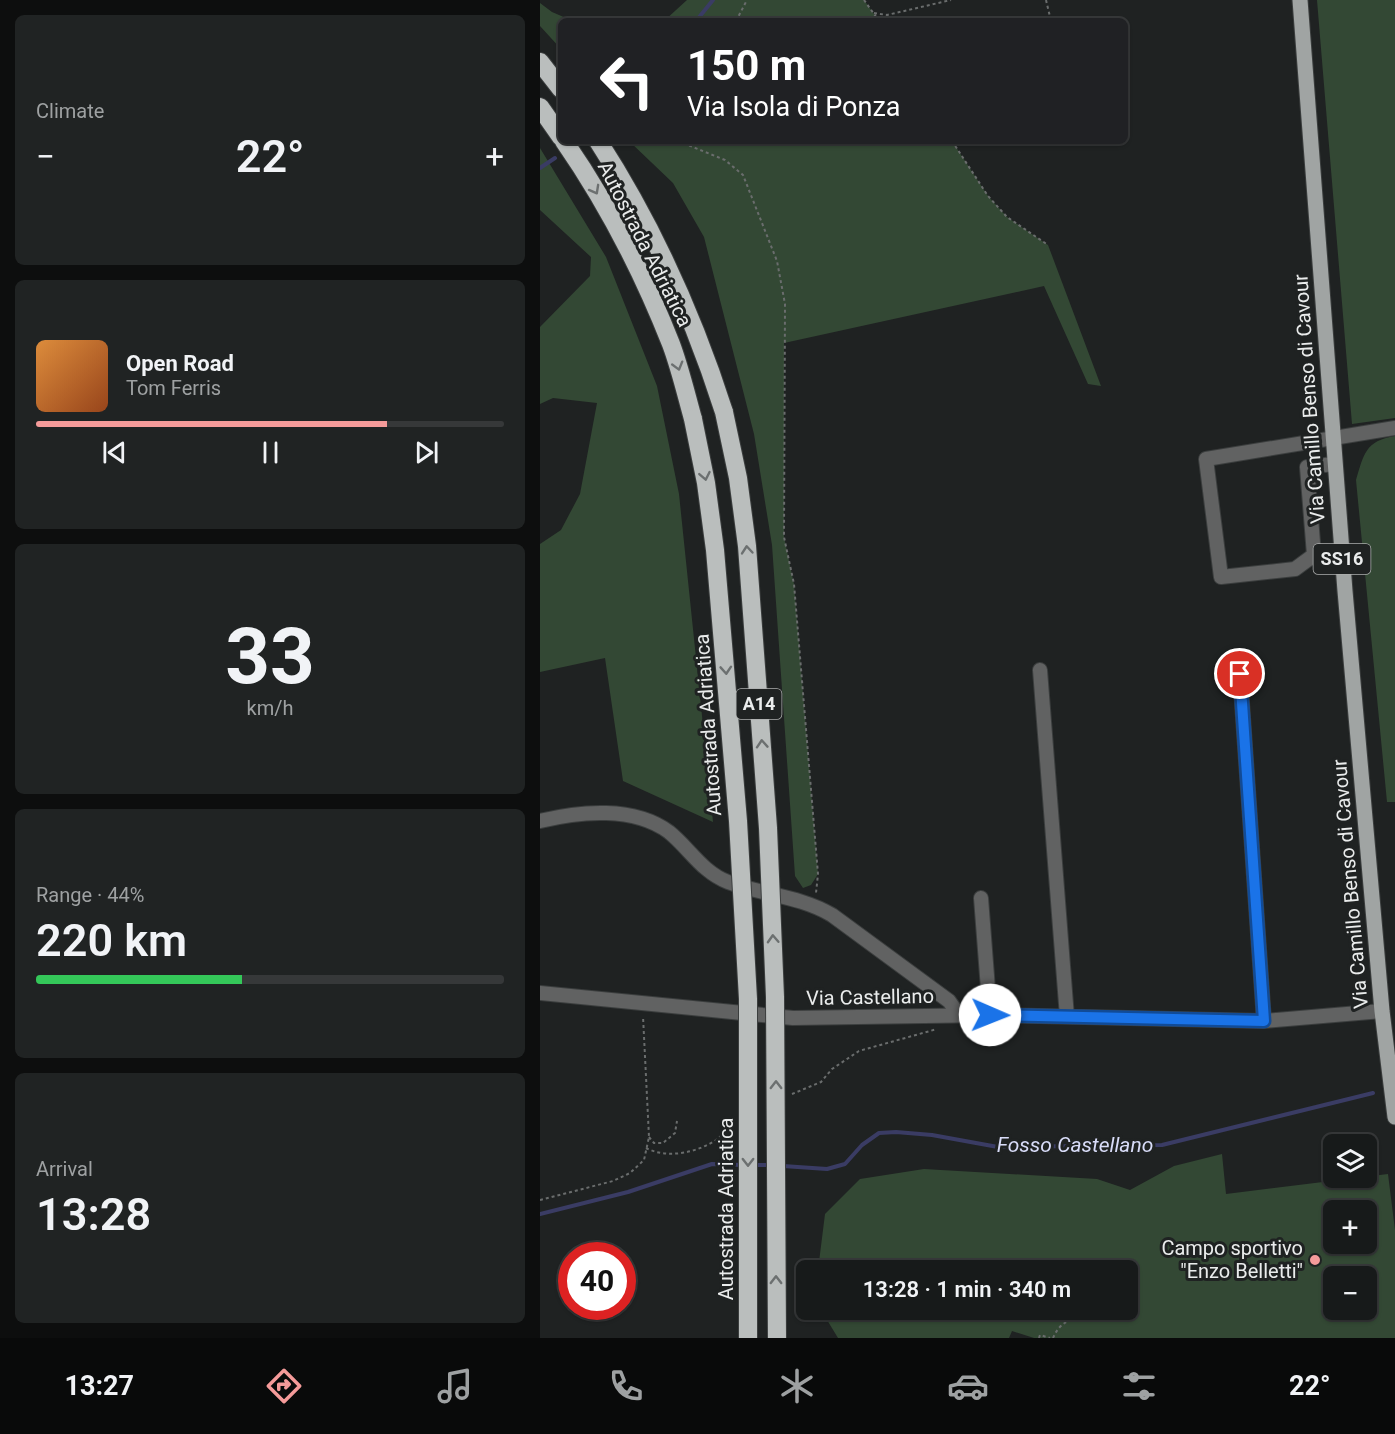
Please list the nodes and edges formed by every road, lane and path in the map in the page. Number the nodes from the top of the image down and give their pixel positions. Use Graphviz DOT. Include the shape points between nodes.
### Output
graph roads {
  1 [pos="747,0"];
  2 [pos="864,0"];
  3 [pos="951,0"];
  4 [pos="1046,0"];
  5 [pos="1300,0"];
  6 [pos="874,13"];
  7 [pos="738,18"];
  8 [pos="877,18"];
  9 [pos="1050,18"];
  10 [pos="540,62"];
  11 [pos="558,85"];
  12 [pos="540,107"];
  13 [pos="558,133"];
  14 [pos="566,144"];
  15 [pos="600,144"];
  16 [pos="685,144"];
  17 [pos="954,144"];
  18 [pos="1048,244"];
  19 [pos="1395,428"];
  20 [pos="1332,437"];
  21 [pos="1334,464"];
  22 [pos="1342,553"];
  23 [pos="1314,555"];
  24 [pos="1040,670"];
  25 [pos="1240,674"];
  26 [pos="540,821"];
  27 [pos="981,898"];
  28 [pos="814,904"];
  29 [pos="540,993"];
  30 [pos="1382,1011"];
  31 [pos="959,1015"];
  32 [pos="990,1015"];
  33 [pos="1067,1017"];
  34 [pos="643,1021"];
  35 [pos="1264,1021"];
  36 [pos="786,1096"];
  37 [pos="1395,1117"];
  38 [pos="738,1119"];
  39 [pos="677,1121"];
  40 [pos="649,1137"];
  41 [pos="646,1148"];
  42 [pos="540,1200"];
  43 [pos="1068,1320"];
  44 [pos="748,1338"];
  45 [pos="777,1338"];
  46 [pos="1039,1338"];
  47 [pos="1051,1338"];
  1 -- 7 [label="path"];
  2 -- 6 [label="path"];
  3 -- 6 [label="path" via="888,15"];
  4 -- 9 [label="path"];
  5 -- 20 [label="main road, Via Camillo Benso di Cavour / SS16"];
  6 -- 8 [label="path"];
  10 -- 11 [label="highway"];
  12 -- 13 [label="highway"];
  14 -- 44 [label="highway, Autostrada Adriatica / A14, one-way, bridge" via="587,174 644,282 671,345 693,419 706,483 716,550 748,999"];
  45 -- 15 [label="highway, Autostrada Adriatica / A14, one-way, bridge" via="776,997 768,828 747,546 738,478 724,412 703,345 666,258"];
  16 -- 28 [label="path" via="724,160 743,175 777,261 784,304 784,537 794,584 809,762 818,874"];
  17 -- 18 [label="path" via="988,196 1007,217"];
  19 -- 20 [label="street"];
  20 -- 21 [label="main road, Via Camillo Benso di Cavour / SS16"];
  20 -- 23 [label="street" via="1206,459 1221,577 1295,569"];
  21 -- 22 [label="main road, Via Camillo Benso di Cavour / SS16"];
  21 -- 23 [label="street" via="1307,468"];
  22 -- 23 [label="street"];
  22 -- 30 [label="main road, Via Camillo Benso di Cavour / SS16"];
  24 -- 33 [label="street"];
  25 -- 35 [label="street"];
  26 -- 28 [label="street" via="586,814 643,818 669,832 695,860 727,882"];
  27 -- 32 [label="street"];
  28 -- 31 [label="street" via="950,1001"];
  29 -- 31 [label="street, Via Castellano" via="793,1018"];
  30 -- 35 [label="street, Via Castellano"];
  30 -- 37 [label="main road, Via Camillo Benso di Cavour / SS16"];
  31 -- 32 [label="street, Via Castellano"];
  31 -- 36 [label="path" via="944,1027 859,1051 832,1069 821,1082"];
  32 -- 33 [label="street, Via Castellano"];
  33 -- 35 [label="street, Via Castellano"];
  34 -- 40 [label="path"];
  38 -- 41 [label="path" via="717,1140 674,1155"];
  39 -- 40 [label="path" via="675,1132 663,1143 654,1143"];
  40 -- 41 [label="path"];
  41 -- 42 [label="path" via="644,1161 630,1173"];
  43 -- 47 [label="path"];
  46 -- 47 [label="path"];
}
